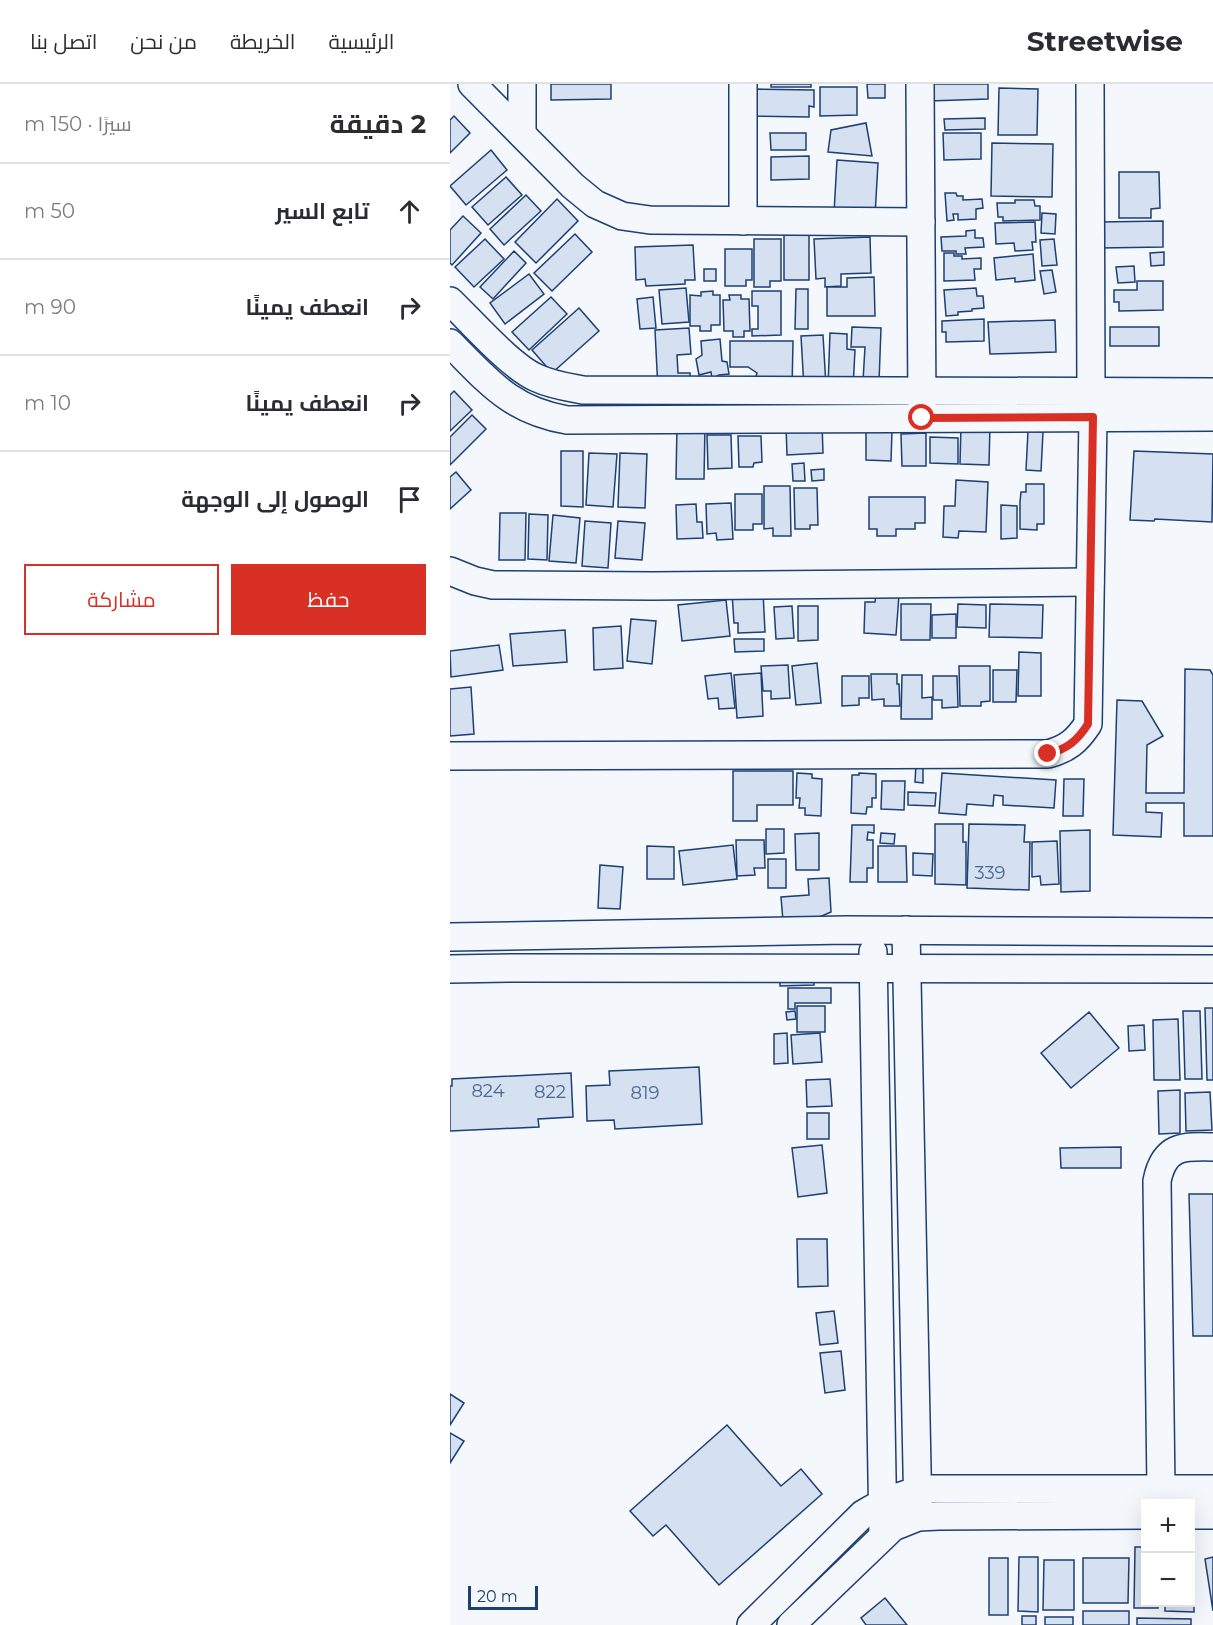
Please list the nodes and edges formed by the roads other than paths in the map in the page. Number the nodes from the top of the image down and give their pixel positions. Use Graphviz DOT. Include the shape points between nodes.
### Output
graph roads {
  1 [pos="472,84"];
  2 [pos="522,84"];
  3 [pos="743,84"];
  4 [pos="920,84"];
  5 [pos="1090,84"];
  6 [pos="522,134"];
  7 [pos="743,221"];
  8 [pos="921,222"];
  9 [pos="450,301"];
  10 [pos="450,343"];
  11 [pos="1213,392"];
  12 [pos="922,405"];
  13 [pos="1092,405"];
  14 [pos="1213,417"];
  15 [pos="450,572"];
  16 [pos="1090,582"];
  17 [pos="450,756"];
  18 [pos="872,930"];
  19 [pos="906,930"];
  20 [pos="1147,931"];
  21 [pos="1213,932"];
  22 [pos="513,936"];
  23 [pos="450,937"];
  24 [pos="514,968"];
  25 [pos="450,969"];
  26 [pos="873,969"];
  27 [pos="907,969"];
  28 [pos="1147,969"];
  29 [pos="1213,969"];
  30 [pos="1213,1147"];
  31 [pos="1161,1489"];
  32 [pos="1213,1489"];
  33 [pos="882,1503"];
  34 [pos="918,1504"];
  35 [pos="1141,1515"];
  36 [pos="1195,1515"];
  37 [pos="1213,1515"];
  38 [pos="883,1535"];
  39 [pos="751,1625"];
  40 [pos="791,1625"];
  1 -- 6 [label="street"];
  2 -- 6 [label="street"];
  3 -- 7 [label="street"];
  4 -- 8 [label="street"];
  5 -- 13 [label="street"];
  6 -- 7 [label="street" via="573,186 595,204 622,216"];
  7 -- 8 [label="street"];
  8 -- 12 [label="street"];
  9 -- 12 [label="street" via="517,366 554,385 601,391"];
  10 -- 12 [label="street" via="512,401 546,416 567,420"];
  11 -- 13 [label="street"];
  12 -- 13 [label="street"];
  13 -- 14 [label="street"];
  13 -- 16 [label="street"];
  15 -- 16 [label="street" via="493,585"];
  16 -- 17 [label="street" via="1088,724 1078,739 1056,752"];
  18 -- 19 [label="street"];
  18 -- 22 [label="street"];
  18 -- 26 [label="street"];
  19 -- 20 [label="street"];
  19 -- 27 [label="street"];
  20 -- 21 [label="street"];
  20 -- 28 [label="street"];
  22 -- 23 [label="street"];
  22 -- 24 [label="street"];
  24 -- 25 [label="street"];
  24 -- 26 [label="street"];
  26 -- 27 [label="street"];
  26 -- 33 [label="street"];
  27 -- 28 [label="street"];
  27 -- 34 [label="street"];
  28 -- 29 [label="street"];
  30 -- 31 [label="street" via="1184,1148 1170,1154 1160,1166 1157,1181"];
  31 -- 32 [label="street"];
  31 -- 34 [label="street" via="931,1489"];
  33 -- 34 [label="street"];
  33 -- 38 [label="street"];
  33 -- 39 [label="street" via="864,1514"];
  34 -- 35 [label="street"];
  34 -- 38 [label="street"];
  36 -- 37 [label="street"];
  38 -- 40 [label="street"];
}
